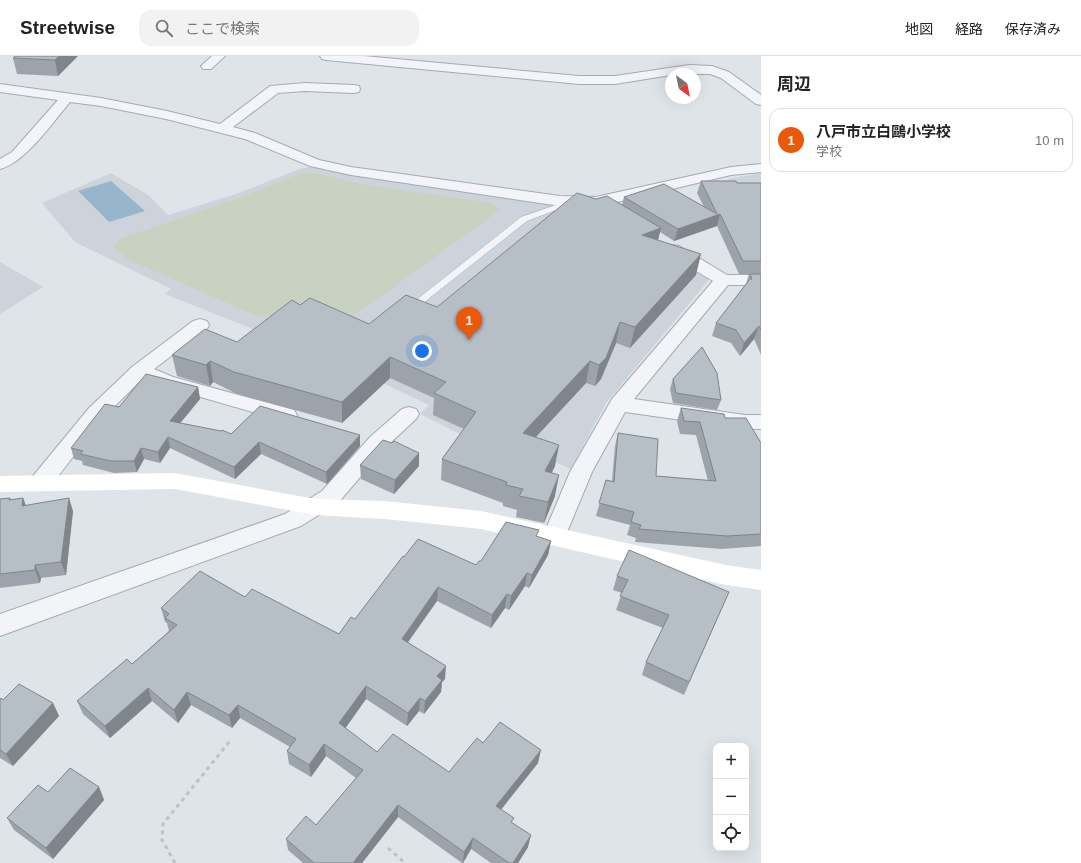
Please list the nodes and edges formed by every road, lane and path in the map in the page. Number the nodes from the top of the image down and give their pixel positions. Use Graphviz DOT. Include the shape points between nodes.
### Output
graph roads {
  1 [pos="219,56"];
  2 [pos="326,56"];
  3 [pos="471,56"];
  4 [pos="668,59"];
  5 [pos="207,66"];
  6 [pos="687,68"];
  7 [pos="482,70"];
  8 [pos="701,70"];
  9 [pos="665,73"];
  10 [pos="0,88"];
  11 [pos="354,89"];
  12 [pos="67,98"];
  13 [pos="761,100"];
  14 [pos="222,129"];
  15 [pos="0,165"];
  16 [pos="761,168"];
  17 [pos="573,202"];
  18 [pos="596,202"];
  19 [pos="616,215"];
  20 [pos="656,239"];
  21 [pos="722,280"];
  22 [pos="761,280"];
  23 [pos="410,309"];
  24 [pos="200,325"];
  25 [pos="139,371"];
  26 [pos="619,404"];
  27 [pos="409,414"];
  28 [pos="303,420"];
  29 [pos="761,422"];
  30 [pos="356,436"];
  31 [pos="378,442"];
  32 [pos="41,482"];
  33 [pos="0,484"];
  34 [pos="315,507"];
  35 [pos="555,536"];
  36 [pos="761,580"];
  37 [pos="0,625"];
  38 [pos="230,741"];
  39 [pos="388,848"];
  40 [pos="175,863"];
  41 [pos="405,863"];
  1 -- 5 [label="street"];
  2 -- 7 [label="street"];
  3 -- 7 [label="street"];
  4 -- 6 [label="street"];
  7 -- 9 [label="street" via="579,80 615,80"];
  8 -- 13 [label="street" via="725,75"];
  10 -- 12 [label="street"];
  11 -- 14 [label="street" via="275,89"];
  12 -- 14 [label="street" via="167,114"];
  12 -- 15 [label="street" via="17,155"];
  14 -- 17 [label="street" via="250,136 315,163 350,171"];
  16 -- 18 [label="street" via="731,171"];
  17 -- 18 [label="street"];
  17 -- 23 [label="lane" via="524,219"];
  18 -- 19 [label="street"];
  20 -- 21 [label="street"];
  21 -- 22 [label="street"];
  21 -- 26 [label="street"];
  24 -- 25 [label="street"];
  25 -- 28 [label="street"];
  25 -- 32 [label="street" via="96,413"];
  26 -- 29 [label="street" via="745,422"];
  26 -- 35 [label="street" via="581,472"];
  27 -- 31 [label="street"];
  30 -- 31 [label="street"];
  31 -- 34 [label="street" via="330,497"];
  32 -- 33 [label="street"];
  32 -- 34 [label="street" via="175,482"];
  34 -- 35 [label="street" via="385,510 481,520"];
  34 -- 37 [label="street" via="293,520"];
  35 -- 36 [label="street" via="726,575"];
  38 -- 40 [label="path" via="163,824 162,840"];
  39 -- 41 [label="path"];
}
